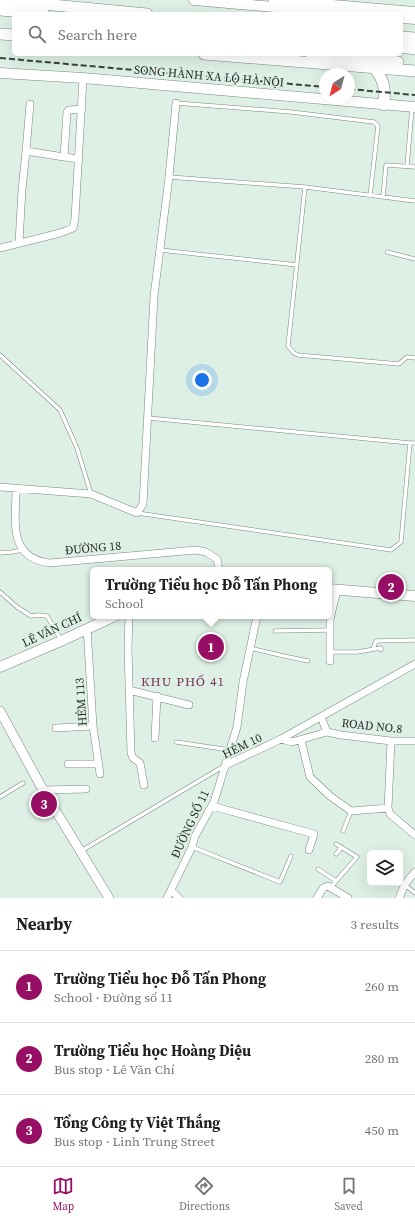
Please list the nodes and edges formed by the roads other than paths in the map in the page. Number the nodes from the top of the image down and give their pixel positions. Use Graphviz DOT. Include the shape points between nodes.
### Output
graph roads {
  1 [pos="0,0"];
  2 [pos="194,0"];
  3 [pos="274,0"];
  4 [pos="301,1"];
  5 [pos="0,10"];
  6 [pos="22,12"];
  7 [pos="126,12"];
  8 [pos="331,12"];
  9 [pos="415,12"];
  10 [pos="403,18"];
  11 [pos="415,19"];
  12 [pos="0,28"];
  13 [pos="12,33"];
  14 [pos="12,33"];
  15 [pos="0,34"];
  16 [pos="403,37"];
  17 [pos="415,38"];
  18 [pos="403,47"];
  19 [pos="415,49"];
  20 [pos="228,56"];
  21 [pos="332,56"];
  22 [pos="415,64"];
  23 [pos="374,68"];
  24 [pos="415,71"];
  25 [pos="0,73"];
  26 [pos="83,78"];
  27 [pos="176,103"];
  28 [pos="30,104"];
  29 [pos="384,105"];
  30 [pos="413,107"];
  31 [pos="82,109"];
  32 [pos="26,151"];
  33 [pos="64,157"];
  34 [pos="79,159"];
  35 [pos="407,166"];
  36 [pos="415,167"];
  37 [pos="169,176"];
  38 [pos="305,188"];
  39 [pos="370,196"];
  40 [pos="383,197"];
  41 [pos="415,201"];
  42 [pos="19,242"];
  43 [pos="0,248"];
  44 [pos="160,250"];
  45 [pos="387,252"];
  46 [pos="415,259"];
  47 [pos="297,264"];
  48 [pos="0,355"];
  49 [pos="415,358"];
  50 [pos="148,418"];
  51 [pos="410,443"];
  52 [pos="415,443"];
  53 [pos="0,487"];
  54 [pos="16,489"];
  55 [pos="91,494"];
  56 [pos="136,513"];
  57 [pos="23,550"];
  58 [pos="0,553"];
  59 [pos="218,567"];
  60 [pos="333,590"];
  61 [pos="0,592"];
  62 [pos="415,596"];
  63 [pos="107,619"];
  64 [pos="129,619"];
  65 [pos="256,619"];
  66 [pos="330,619"];
  67 [pos="87,628"];
  68 [pos="275,630"];
  69 [pos="330,630"];
  70 [pos="415,640"];
  71 [pos="61,641"];
  72 [pos="249,648"];
  73 [pos="373,649"];
  74 [pos="381,650"];
  75 [pos="330,652"];
  76 [pos="308,661"];
  77 [pos="330,661"];
  78 [pos="415,664"];
  79 [pos="0,667"];
  80 [pos="129,690"];
  81 [pos="157,696"];
  82 [pos="189,705"];
  83 [pos="0,711"];
  84 [pos="321,716"];
  85 [pos="93,726"];
  86 [pos="56,728"];
  87 [pos="328,732"];
  88 [pos="155,738"];
  89 [pos="282,739"];
  90 [pos="301,740"];
  91 [pos="391,741"];
  92 [pos="415,741"];
  93 [pos="176,742"];
  94 [pos="230,750"];
  95 [pos="68,764"];
  96 [pos="99,764"];
  97 [pos="226,765"];
  98 [pos="100,774"];
  99 [pos="23,783"];
  100 [pos="144,785"];
  101 [pos="86,789"];
  102 [pos="43,790"];
  103 [pos="0,797"];
  104 [pos="212,806"];
  105 [pos="388,808"];
  106 [pos="351,812"];
  107 [pos="344,831"];
  108 [pos="415,836"];
  109 [pos="336,844"];
  110 [pos="192,846"];
  111 [pos="342,847"];
  112 [pos="309,850"];
  113 [pos="80,852"];
  114 [pos="336,854"];
  115 [pos="291,856"];
  116 [pos="318,869"];
  117 [pos="415,872"];
  118 [pos="336,881"];
  119 [pos="405,884"];
  120 [pos="331,887"];
  121 [pos="171,890"];
  122 [pos="415,893"];
  123 [pos="110,898"];
  124 [pos="167,898"];
  125 [pos="179,898"];
  126 [pos="317,898"];
  127 [pos="348,898"];
  128 [pos="399,898"];
  1 -- 7 [label="highway"];
  2 -- 8 [label="main road"];
  3 -- 4 [label="main road"];
  4 -- 9 [label="main road"];
  5 -- 6 [label="highway"];
  10 -- 11 [label="main road"];
  12 -- 13 [label="highway"];
  14 -- 15 [label="highway"];
  16 -- 17 [label="highway"];
  18 -- 19 [label="highway"];
  20 -- 23 [label="highway"];
  21 -- 22 [label="highway"];
  23 -- 24 [label="highway"];
  23 -- 29 [label="highway" via="384,83"];
  25 -- 26 [label="main road, SONG HÀNH XA LỘ HÀ NỘI"];
  26 -- 29 [label="main road, SONG HÀNH XA LỘ HÀ NỘI"];
  26 -- 31 [label="street"];
  27 -- 37 [label="street"];
  27 -- 39 [label="lane" via="291,112 374,122 378,126"];
  28 -- 32 [label="street"];
  29 -- 30 [label="main road, SONG HÀNH XA LỘ HÀ NỘI"];
  30 -- 35 [label="lane"];
  31 -- 33 [label="street" via="67,112"];
  31 -- 34 [label="street"];
  32 -- 33 [label="street"];
  32 -- 42 [label="street"];
  33 -- 34 [label="street"];
  34 -- 42 [label="street" via="73,228"];
  35 -- 36 [label="lane"];
  35 -- 40 [label="lane" via="386,164"];
  37 -- 38 [label="lane"];
  37 -- 44 [label="street"];
  38 -- 39 [label="lane"];
  38 -- 47 [label="lane"];
  39 -- 40 [label="lane"];
  40 -- 41 [label="lane"];
  42 -- 43 [label="street"];
  44 -- 47 [label="lane"];
  44 -- 50 [label="street" via="154,296"];
  45 -- 46 [label="lane"];
  47 -- 49 [label="lane" via="288,346 294,353 399,364 407,357"];
  48 -- 55 [label="lane" via="60,410 77,448"];
  50 -- 51 [label="lane"];
  50 -- 56 [label="street" via="144,504"];
  51 -- 52 [label="lane"];
  51 -- 56 [label="lane" via="401,542 391,550"];
  53 -- 54 [label="street"];
  54 -- 55 [label="street"];
  54 -- 57 [label="street" via="17,539"];
  55 -- 56 [label="street"];
  57 -- 58 [label="lane"];
  57 -- 59 [label="street, ĐƯỜNG 18" via="37,560 50,563 196,550 206,552 217,559"];
  60 -- 62 [label="main road"];
  61 -- 71 [label="lane" via="31,616 47,616"];
  63 -- 67 [label="main road, LÊ VĂN CHÍ"];
  64 -- 80 [label="street"];
  65 -- 72 [label="street, ĐƯỜNG SỐ 11"];
  66 -- 69 [label="street"];
  67 -- 71 [label="main road, LÊ VĂN CHÍ"];
  67 -- 85 [label="street, HẺM 113"];
  68 -- 69 [label="lane"];
  69 -- 75 [label="street"];
  70 -- 73 [label="lane" via="376,641"];
  71 -- 79 [label="main road, LÊ VĂN CHÍ"];
  72 -- 76 [label="lane"];
  72 -- 94 [label="street, ĐƯỜNG SỐ 11" via="237,727"];
  73 -- 74 [label="lane"];
  73 -- 75 [label="lane"];
  75 -- 77 [label="street"];
  78 -- 84 [label="street, HẺM 10"];
  80 -- 81 [label="street"];
  80 -- 100 [label="street" via="131,753 140,763"];
  81 -- 82 [label="street"];
  81 -- 88 [label="street"];
  83 -- 102 [label="street"];
  84 -- 87 [label="street"];
  84 -- 89 [label="street, HẺM 10"];
  85 -- 86 [label="street"];
  85 -- 96 [label="street, HẺM 113"];
  87 -- 90 [label="street"];
  87 -- 91 [label="street, ROAD NO.8"];
  89 -- 90 [label="street" via="292,742"];
  89 -- 97 [label="street, HẺM 10"];
  90 -- 106 [label="street" via="310,776"];
  91 -- 92 [label="street, ROAD NO.8"];
  91 -- 105 [label="street"];
  93 -- 94 [label="lane"];
  94 -- 97 [label="street, ĐƯỜNG SỐ 11"];
  95 -- 96 [label="street"];
  96 -- 98 [label="street, HẺM 113"];
  97 -- 104 [label="street, ĐƯỜNG SỐ 11"];
  97 -- 113 [label="lane, HẺM 10"];
  99 -- 103 [label="lane"];
  101 -- 102 [label="street"];
  102 -- 113 [label="street"];
  104 -- 110 [label="street, ĐƯỜNG SỐ 11" via="194,836"];
  104 -- 112 [label="street" via="314,834"];
  105 -- 106 [label="street"];
  105 -- 108 [label="street" via="390,814"];
  106 -- 107 [label="lane"];
  109 -- 111 [label="lane"];
  110 -- 115 [label="lane" via="280,882"];
  110 -- 121 [label="street, ĐƯỜNG SỐ 11"];
  111 -- 114 [label="lane"];
  111 -- 118 [label="lane" via="357,857"];
  113 -- 123 [label="street"];
  116 -- 118 [label="lane"];
  117 -- 119 [label="street"];
  118 -- 120 [label="lane"];
  119 -- 122 [label="lane"];
  119 -- 128 [label="street"];
  120 -- 126 [label="street" via="325,887"];
  120 -- 127 [label="street"];
  121 -- 124 [label="street, ĐƯỜNG SỐ 11"];
  121 -- 125 [label="street"];
}
